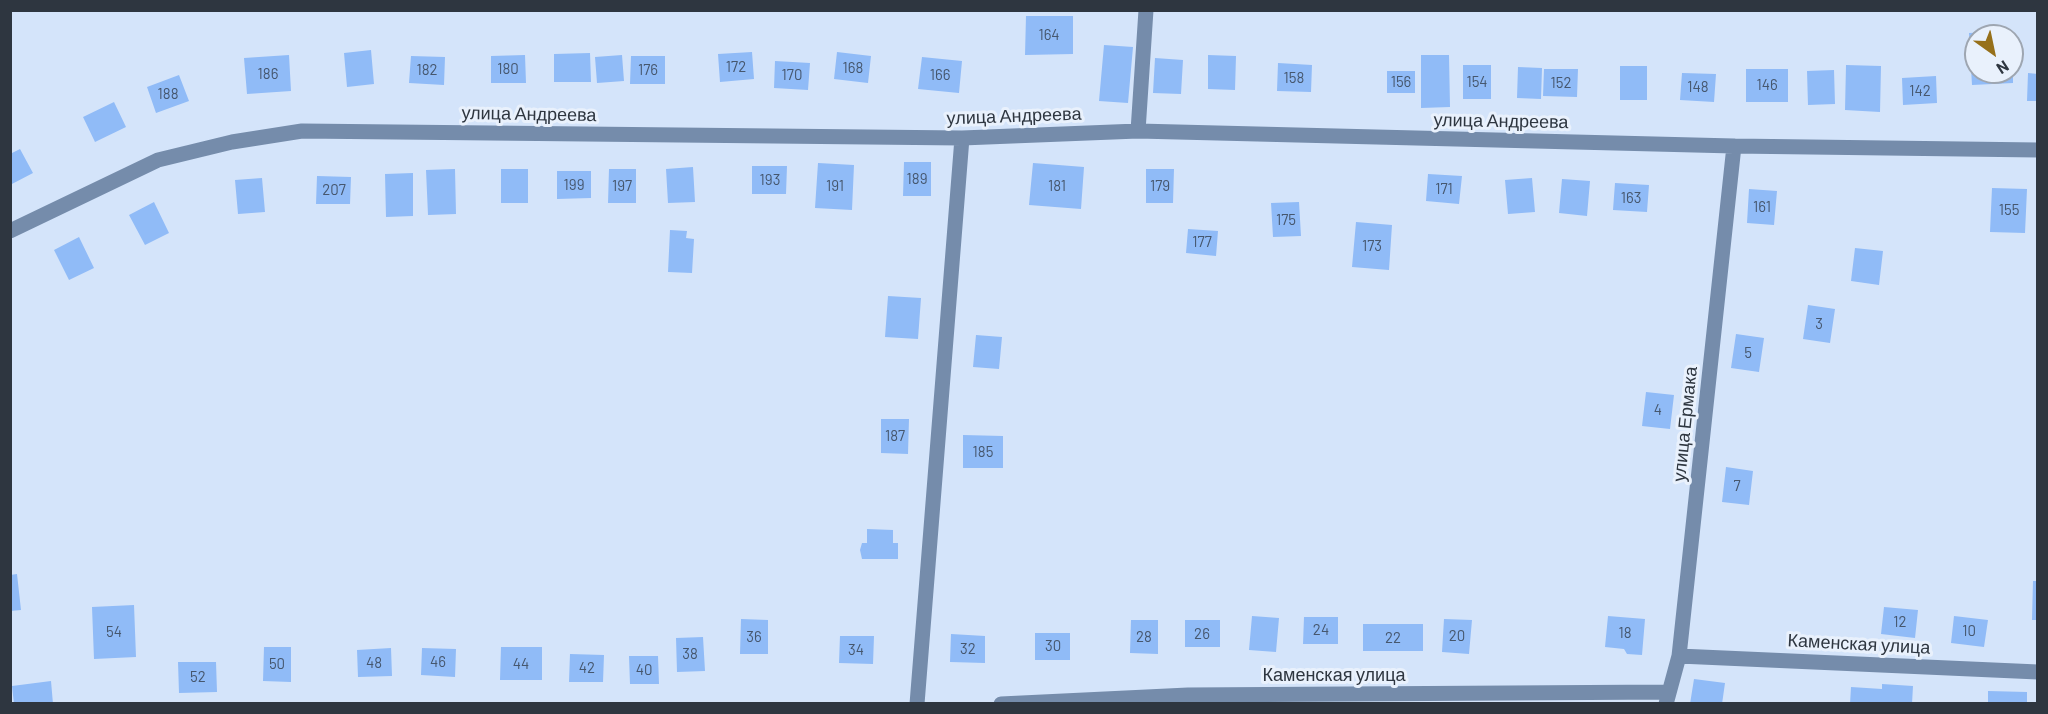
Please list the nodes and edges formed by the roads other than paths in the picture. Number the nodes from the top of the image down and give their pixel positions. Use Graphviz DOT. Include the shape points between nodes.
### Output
graph roads {
  1 [pos="1146,10"];
  2 [pos="1138,131"];
  3 [pos="962,138"];
  4 [pos="1734,146"];
  5 [pos="2037,150"];
  6 [pos="10,231"];
  7 [pos="1679,656"];
  8 [pos="2037,672"];
  9 [pos="1667,698"];
  10 [pos="1188,699"];
  11 [pos="917,704"];
  12 [pos="1001,704"];
  1 -- 2 [label="street"];
  2 -- 3 [label="street, улица Андреева"];
  2 -- 4 [label="street, улица Андреева"];
  3 -- 6 [label="street, улица Андреева" via="303,131 232,142 158,160"];
  3 -- 11 [label="street"];
  4 -- 5 [label="street, улица Андреева"];
  4 -- 7 [label="street, улица Ермака"];
  7 -- 8 [label="street, Каменская улица"];
  7 -- 9 [label="street, улица Ермака"];
  9 -- 10 [label="street, Каменская улица"];
  10 -- 12 [label="street, Каменская улица"];
}
